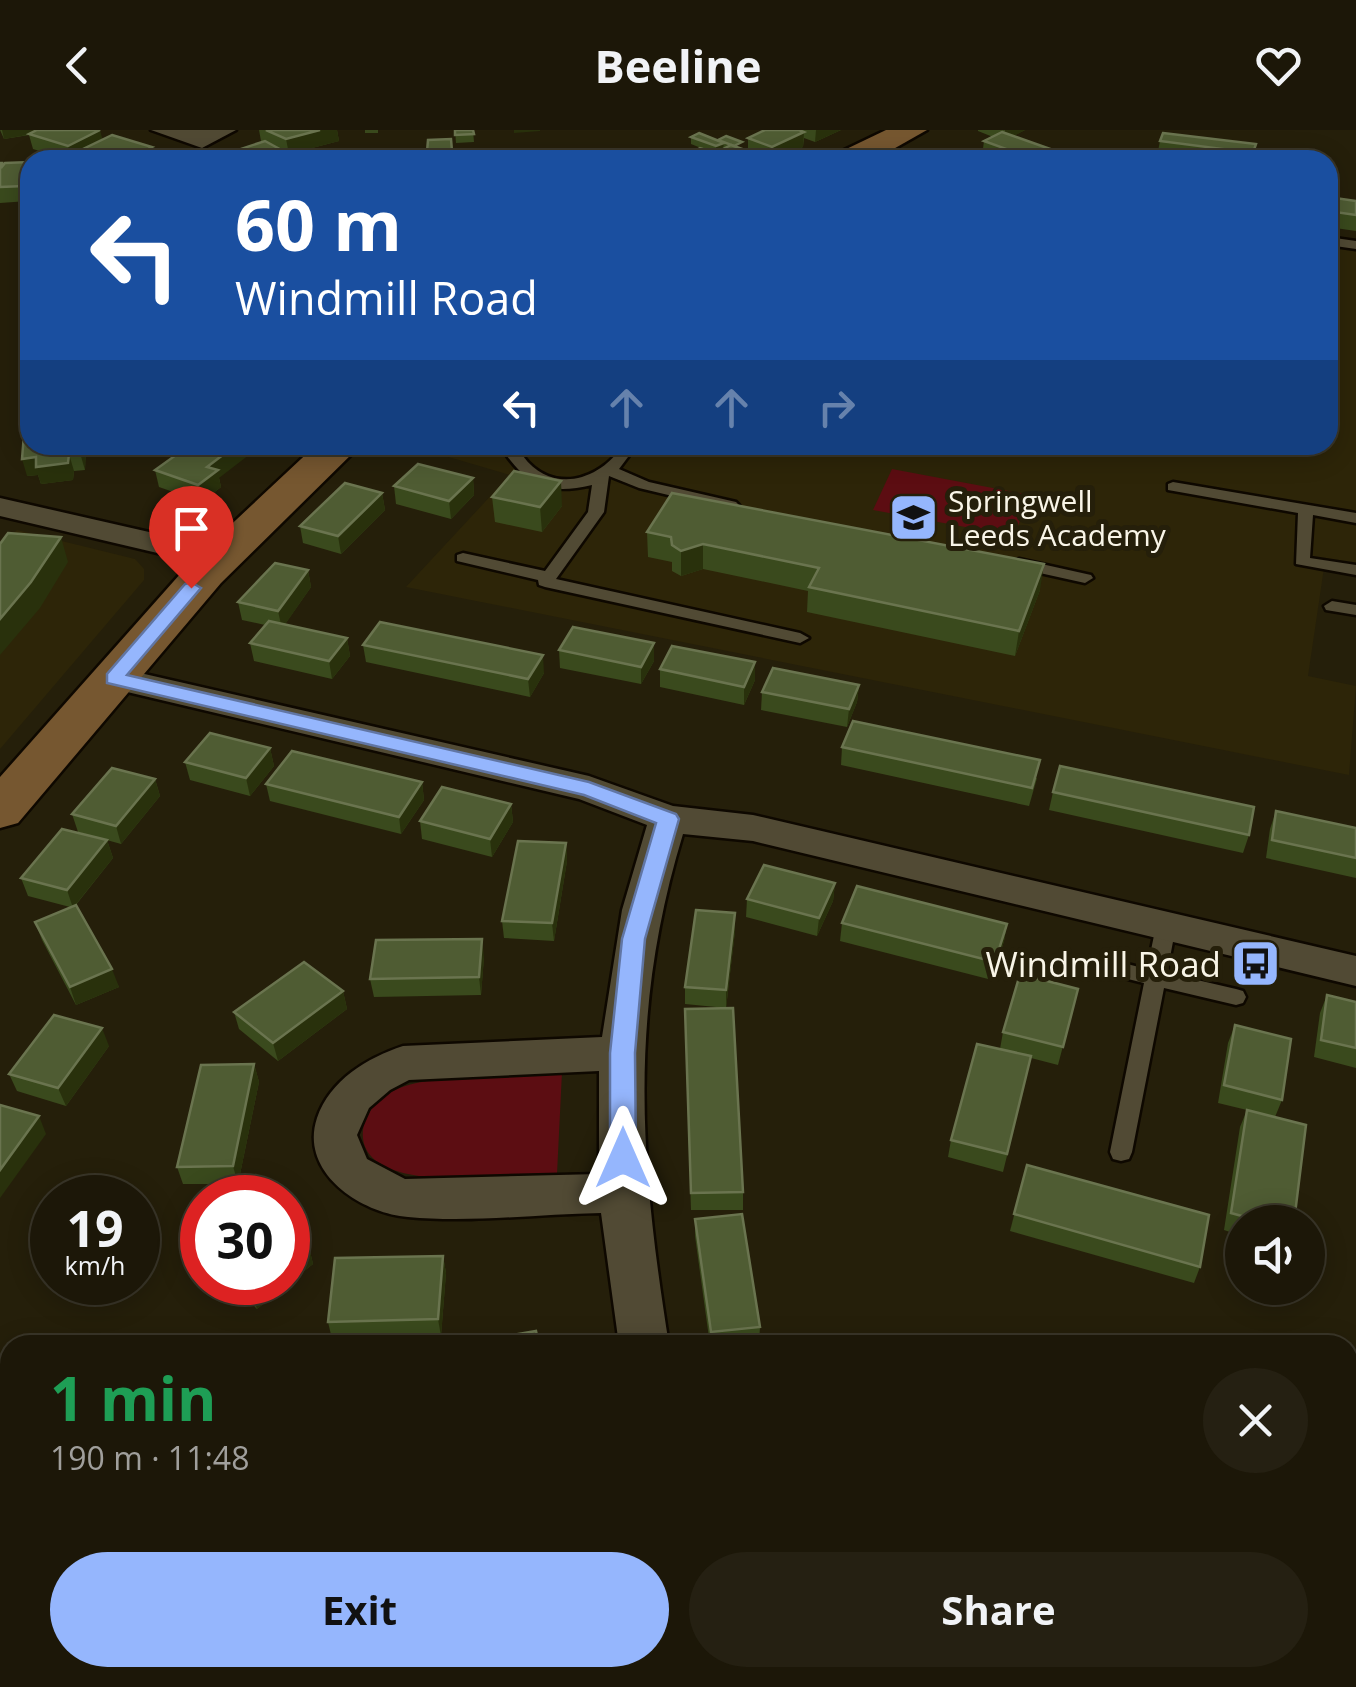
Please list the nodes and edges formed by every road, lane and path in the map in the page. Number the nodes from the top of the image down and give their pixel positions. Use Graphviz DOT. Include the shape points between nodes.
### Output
graph roads {
  1 [pos="162,130"];
  2 [pos="225,130"];
  3 [pos="911,130"];
  4 [pos="869,150"];
  5 [pos="330,455"];
  6 [pos="515,455"];
  7 [pos="625,455"];
  8 [pos="606,474"];
  9 [pos="1173,487"];
  10 [pos="0,507"];
  11 [pos="748,508"];
  12 [pos="1306,509"];
  13 [pos="1356,518"];
  14 [pos="217,557"];
  15 [pos="463,558"];
  16 [pos="992,558"];
  17 [pos="1356,570"];
  18 [pos="549,577"];
  19 [pos="1086,578"];
  20 [pos="1332,606"];
  21 [pos="1356,610"];
  22 [pos="800,638"];
  23 [pos="114,678"];
  24 [pos="0,810"];
  25 [pos="668,819"];
  26 [pos="1166,926"];
  27 [pos="1115,969"];
  28 [pos="1356,971"];
  29 [pos="1155,978"];
  30 [pos="1236,997"];
  31 [pos="622,1053"];
  32 [pos="1121,1152"];
  33 [pos="623,1194"];
  34 [pos="643,1335"];
  1 -- 2 [label="street" via="202,141"];
  3 -- 4 [label="street"];
  5 -- 14 [label="street"];
  6 -- 8 [label="lane" via="531,475 562,484"];
  7 -- 8 [label="lane"];
  8 -- 11 [label="lane"];
  8 -- 18 [label="lane" via="596,512"];
  9 -- 12 [label="lane"];
  10 -- 14 [label="street"];
  12 -- 13 [label="lane"];
  12 -- 17 [label="lane" via="1302,560"];
  14 -- 23 [label="street"];
  15 -- 18 [label="lane"];
  16 -- 19 [label="lane"];
  18 -- 22 [label="lane" via="545,582"];
  20 -- 21 [label="lane"];
  23 -- 24 [label="street"];
  23 -- 25 [label="street" via="589,790"];
  25 -- 26 [label="street" via="753,828"];
  25 -- 31 [label="street" via="633,939"];
  26 -- 28 [label="street"];
  26 -- 29 [label="lane"];
  27 -- 29 [label="lane"];
  29 -- 30 [label="lane"];
  29 -- 32 [label="lane"];
  31 -- 33 [label="street"];
  31 -- 33 [label="street" via="402,1062 354,1090 334,1135 339,1158 354,1177 377,1192 405,1198"];
  33 -- 34 [label="street"];
}
